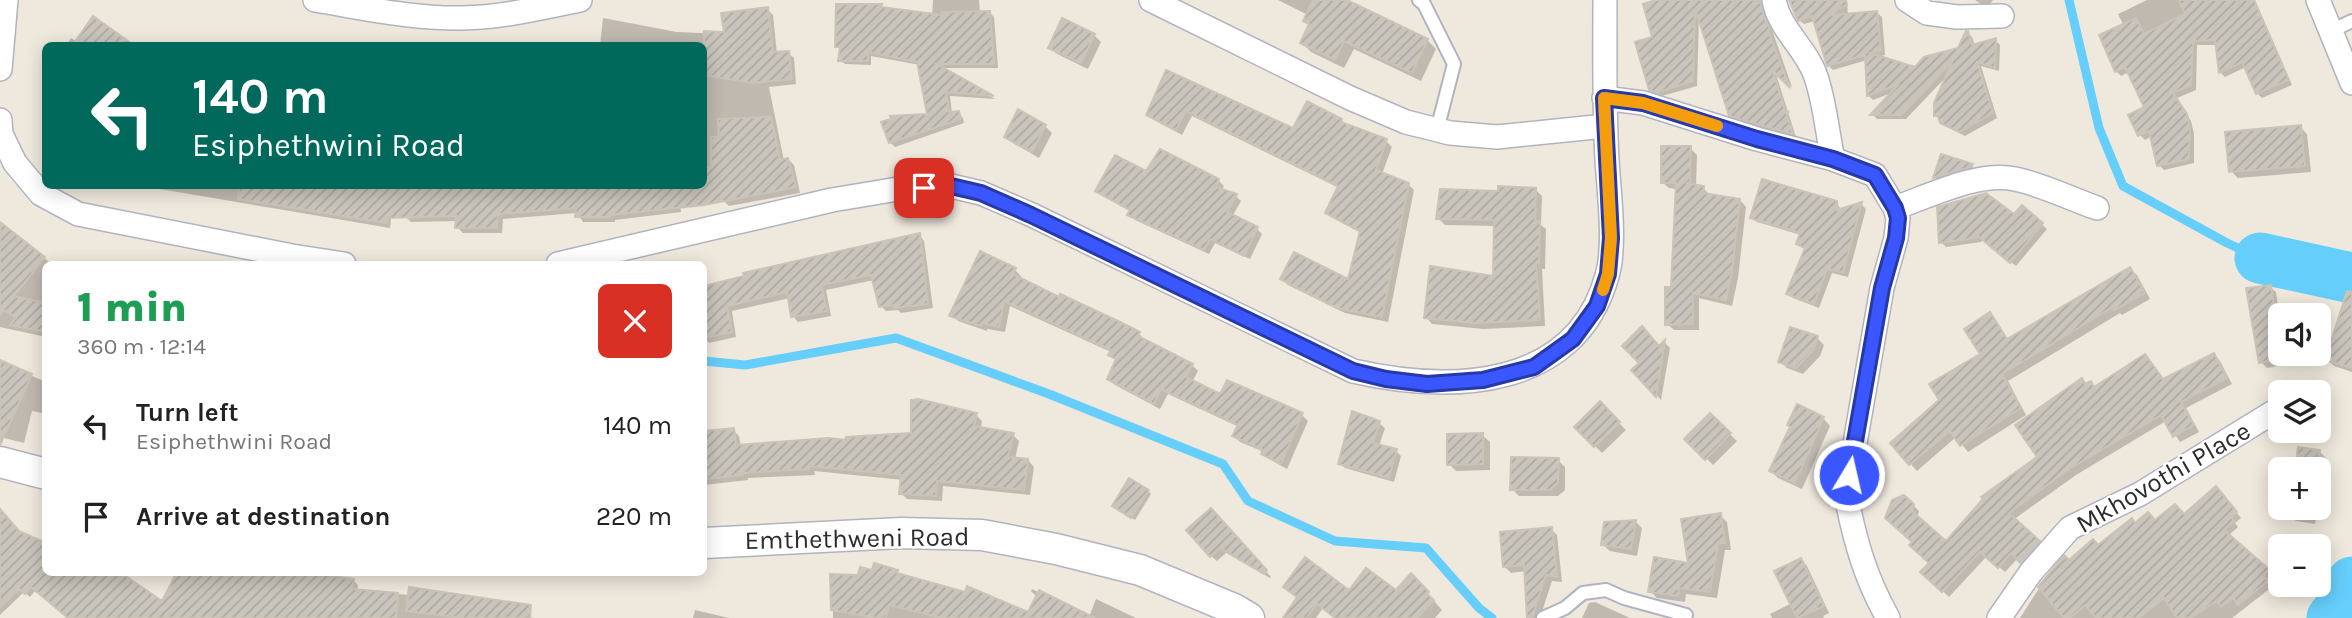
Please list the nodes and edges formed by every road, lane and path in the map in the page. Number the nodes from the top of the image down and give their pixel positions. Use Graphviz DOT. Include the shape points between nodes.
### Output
graph roads {
  1 [pos="6,0"];
  2 [pos="315,0"];
  3 [pos="580,0"];
  4 [pos="1151,0"];
  5 [pos="1419,0"];
  6 [pos="1605,0"];
  7 [pos="1774,0"];
  8 [pos="1907,0"];
  9 [pos="2318,0"];
  10 [pos="2001,16"];
  11 [pos="2352,21"];
  12 [pos="2331,31"];
  13 [pos="0,69"];
  14 [pos="2352,83"];
  15 [pos="1604,98"];
  16 [pos="0,120"];
  17 [pos="1605,126"];
  18 [pos="1437,130"];
  19 [pos="1833,159"];
  20 [pos="1895,208"];
  21 [pos="2096,208"];
  22 [pos="324,261"];
  23 [pos="571,261"];
  24 [pos="2268,415"];
  25 [pos="0,462"];
  26 [pos="42,473"];
  27 [pos="707,543"];
  28 [pos="1686,615"];
  29 [pos="1250,618"];
  30 [pos="1543,618"];
  31 [pos="1888,618"];
  32 [pos="1999,618"];
  1 -- 13 [label="street"];
  2 -- 3 [label="street" via="462,18 505,15"];
  4 -- 18 [label="street" via="1350,98"];
  5 -- 18 [label="lane" via="1454,64"];
  6 -- 15 [label="street"];
  7 -- 19 [label="street" via="1776,12 1816,76"];
  8 -- 10 [label="street" via="1927,13"];
  9 -- 12 [label="street"];
  11 -- 12 [label="lane"];
  12 -- 14 [label="street"];
  15 -- 17 [label="street"];
  15 -- 19 [label="street" via="1643,103"];
  16 -- 22 [label="street" via="1,134 15,163 41,194 78,214"];
  17 -- 18 [label="street" via="1497,137"];
  17 -- 23 [label="street" via="1611,238 1608,274 1597,306 1573,339 1534,367 1483,380 1427,384 1353,371 1031,215 981,193 951,186 832,200"];
  19 -- 20 [label="street" via="1875,175"];
  20 -- 21 [label="street" via="1987,178 2014,179"];
  20 -- 31 [label="street" via="1896,238 1882,288 1846,495 1870,586"];
  24 -- 32 [label="street, Mkhovothi Place" via="2140,494 2070,528"];
  25 -- 26 [label="street"];
  27 -- 29 [label="street, Emthethweni Road" via="901,533 982,535 1139,570"];
  28 -- 30 [label="lane" via="1606,590 1583,593"];
}
